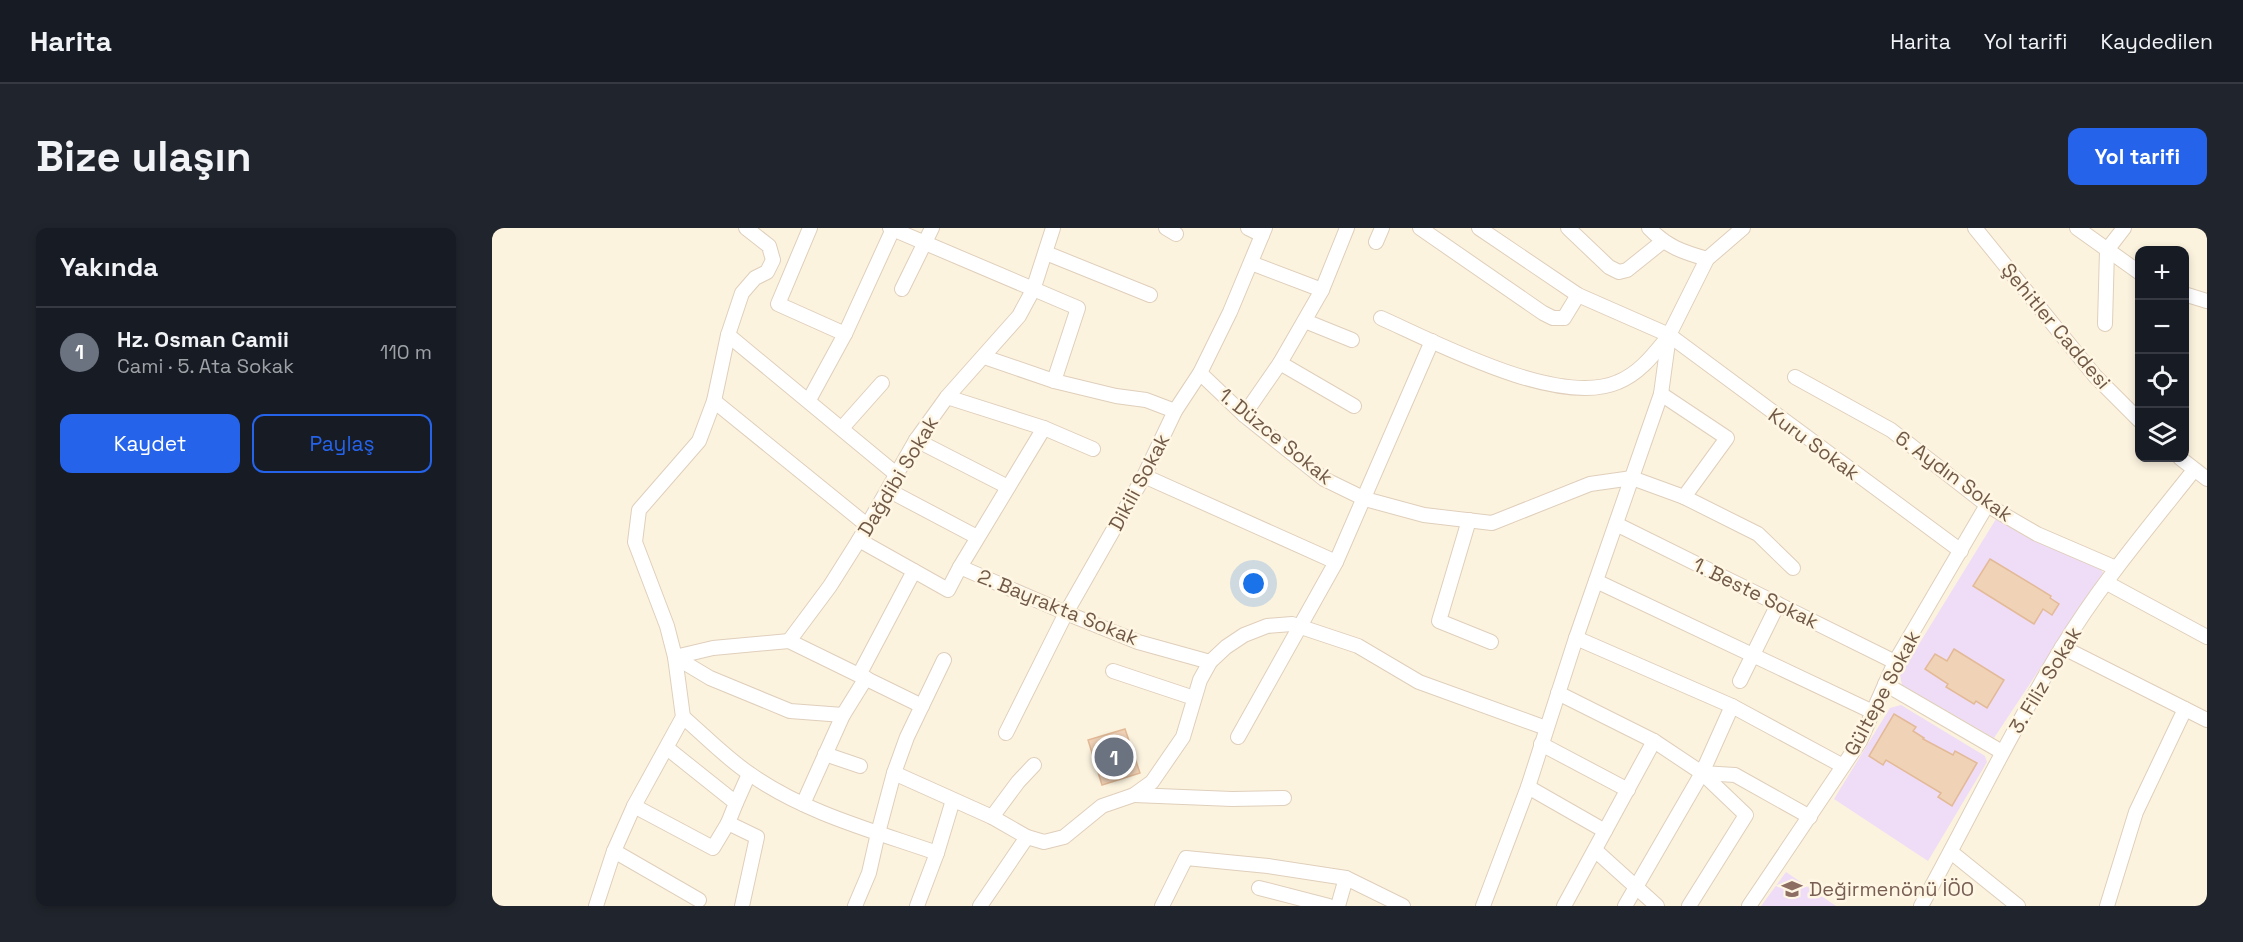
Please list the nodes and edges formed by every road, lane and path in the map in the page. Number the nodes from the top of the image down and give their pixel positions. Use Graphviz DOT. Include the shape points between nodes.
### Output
graph roads {
  1 [pos="746,228"];
  2 [pos="810,228"];
  3 [pos="891,228"];
  4 [pos="932,228"];
  5 [pos="1037,228"];
  6 [pos="1248,228"];
  7 [pos="1347,228"];
  8 [pos="1382,228"];
  9 [pos="1420,228"];
  10 [pos="1479,228"];
  11 [pos="1568,228"];
  12 [pos="1649,228"];
  13 [pos="1743,228"];
  14 [pos="1975,228"];
  15 [pos="2077,228"];
  16 [pos="2124,228"];
  17 [pos="1052,231"];
  18 [pos="1263,232"];
  19 [pos="925,242"];
  20 [pos="1376,242"];
  21 [pos="1662,242"];
  22 [pos="2107,250"];
  23 [pos="1046,253"];
  24 [pos="1707,259"];
  25 [pos="773,260"];
  26 [pos="1251,263"];
  27 [pos="793,264"];
  28 [pos="2135,270"];
  29 [pos="902,289"];
  30 [pos="1033,290"];
  31 [pos="1322,290"];
  32 [pos="1150,295"];
  33 [pos="1578,296"];
  34 [pos="2189,296"];
  35 [pos="2207,301"];
  36 [pos="1381,318"];
  37 [pos="1305,321"];
  38 [pos="2105,324"];
  39 [pos="845,334"];
  40 [pos="728,335"];
  41 [pos="1669,335"];
  42 [pos="1352,340"];
  43 [pos="1432,341"];
  44 [pos="984,357"];
  45 [pos="1281,363"];
  46 [pos="1200,373"];
  47 [pos="1795,377"];
  48 [pos="1054,381"];
  49 [pos="882,383"];
  50 [pos="1661,394"];
  51 [pos="947,397"];
  52 [pos="809,400"];
  53 [pos="714,401"];
  54 [pos="1354,406"];
  55 [pos="1175,411"];
  56 [pos="1244,415"];
  57 [pos="2135,417"];
  58 [pos="842,428"];
  59 [pos="1044,428"];
  60 [pos="916,440"];
  61 [pos="1093,449"];
  62 [pos="2185,462"];
  63 [pos="2194,470"];
  64 [pos="896,474"];
  65 [pos="1144,476"];
  66 [pos="1632,478"];
  67 [pos="2207,479"];
  68 [pos="1008,487"];
  69 [pos="888,490"];
  70 [pos="1684,497"];
  71 [pos="1365,499"];
  72 [pos="1987,505"];
  73 [pos="1469,520"];
  74 [pos="1616,524"];
  75 [pos="868,526"];
  76 [pos="977,537"];
  77 [pos="859,540"];
  78 [pos="1961,551"];
  79 [pos="1336,562"];
  80 [pos="960,567"];
  81 [pos="1793,568"];
  82 [pos="2116,568"];
  83 [pos="914,571"];
  84 [pos="1596,581"];
  85 [pos="2107,583"];
  86 [pos="1778,604"];
  87 [pos="1066,613"];
  88 [pos="1296,625"];
  89 [pos="2207,637"];
  90 [pos="1576,638"];
  91 [pos="789,640"];
  92 [pos="1491,642"];
  93 [pos="2062,647"];
  94 [pos="1752,655"];
  95 [pos="675,657"];
  96 [pos="944,660"];
  97 [pos="1210,662"];
  98 [pos="1895,662"];
  99 [pos="1113,671"];
  100 [pos="862,677"];
  101 [pos="1740,681"];
  102 [pos="1885,684"];
  103 [pos="1558,693"];
  104 [pos="1194,698"];
  105 [pos="922,706"];
  106 [pos="1732,706"];
  107 [pos="2185,709"];
  108 [pos="1873,712"];
  109 [pos="843,715"];
  110 [pos="683,717"];
  111 [pos="2207,720"];
  112 [pos="1546,728"];
  113 [pos="1006,733"];
  114 [pos="1238,737"];
  115 [pos="1654,741"];
  116 [pos="1541,744"];
  117 [pos="667,748"];
  118 [pos="2002,752"];
  119 [pos="825,754"];
  120 [pos="1034,765"];
  121 [pos="860,766"];
  122 [pos="1843,766"];
  123 [pos="894,773"];
  124 [pos="1702,773"];
  125 [pos="748,774"];
  126 [pos="1528,787"];
  127 [pos="1628,790"];
  128 [pos="1134,795"];
  129 [pos="1284,798"];
  130 [pos="953,800"];
  131 [pos="736,803"];
  132 [pos="803,804"];
  133 [pos="634,806"];
  134 [pos="992,817"];
  135 [pos="1810,817"];
  136 [pos="728,823"];
  137 [pos="1605,831"];
  138 [pos="878,833"];
  139 [pos="1027,837"];
  140 [pos="1595,850"];
  141 [pos="614,851"];
  142 [pos="1951,852"];
  143 [pos="937,853"];
  144 [pos="1346,878"];
  145 [pos="1259,888"];
  146 [pos="1635,888"];
  147 [pos="699,900"];
  148 [pos="596,906"];
  149 [pos="742,906"];
  150 [pos="855,906"];
  151 [pos="917,906"];
  152 [pos="980,906"];
  153 [pos="1162,906"];
  154 [pos="1329,906"];
  155 [pos="1338,906"];
  156 [pos="1403,906"];
  157 [pos="1483,906"];
  158 [pos="1564,906"];
  159 [pos="1625,906"];
  160 [pos="1657,906"];
  161 [pos="1689,906"];
  162 [pos="1749,906"];
  163 [pos="1921,906"];
  164 [pos="2018,906"];
  165 [pos="2107,906"];
  1 -- 25 [label="street" via="769,246"];
  2 -- 27 [label="street"];
  3 -- 19 [label="street"];
  3 -- 39 [label="street"];
  4 -- 19 [label="street"];
  5 -- 17 [label="street"];
  6 -- 18 [label="street"];
  7 -- 31 [label="street"];
  8 -- 20 [label="street"];
  9 -- 33 [label="street" via="1553,318 1564,318"];
  10 -- 33 [label="street, Kuru Sokak"];
  11 -- 21 [label="street" via="1618,272 1627,270"];
  12 -- 21 [label="street"];
  13 -- 24 [label="street"];
  14 -- 57 [label="street, Şehitler Caddesi" via="2095,375"];
  15 -- 22 [label="street"];
  16 -- 22 [label="street"];
  17 -- 23 [label="street, Dağdibi Sokak"];
  18 -- 26 [label="street, Dikili Sokak"];
  19 -- 29 [label="street"];
  19 -- 30 [label="street"];
  21 -- 24 [label="street"];
  22 -- 28 [label="street"];
  22 -- 38 [label="street"];
  23 -- 30 [label="street, Dağdibi Sokak"];
  23 -- 32 [label="street"];
  24 -- 41 [label="street"];
  25 -- 27 [label="street"];
  25 -- 40 [label="street" via="767,272 755,278 742,293"];
  26 -- 31 [label="street"];
  26 -- 46 [label="street, Dikili Sokak"];
  27 -- 39 [label="street" via="778,304"];
  30 -- 44 [label="street, Dağdibi Sokak" via="1019,316"];
  30 -- 48 [label="street" via="1078,308"];
  31 -- 37 [label="street"];
  33 -- 41 [label="street, Kuru Sokak"];
  34 -- 35 [label="street"];
  36 -- 43 [label="street"];
  37 -- 42 [label="street"];
  37 -- 45 [label="street"];
  39 -- 52 [label="street"];
  40 -- 52 [label="street"];
  40 -- 53 [label="street"];
  41 -- 43 [label="street" via="1646,364 1618,383 1591,388 1547,385 1496,369"];
  41 -- 50 [label="street"];
  41 -- 78 [label="street, Kuru Sokak"];
  43 -- 71 [label="street"];
  44 -- 48 [label="street"];
  44 -- 51 [label="street, Dağdibi Sokak"];
  45 -- 54 [label="street"];
  45 -- 56 [label="street"];
  46 -- 55 [label="street, Dikili Sokak"];
  46 -- 56 [label="street, 1. Düzce Sokak"];
  47 -- 72 [label="street, 6. Aydın Sokak" via="1891,430"];
  48 -- 55 [label="street" via="1146,400"];
  49 -- 58 [label="street"];
  50 -- 66 [label="street"];
  50 -- 70 [label="street" via="1727,438"];
  51 -- 59 [label="street"];
  51 -- 60 [label="street, Dağdibi Sokak"];
  52 -- 58 [label="street"];
  53 -- 75 [label="street"];
  53 -- 95 [label="street" via="699,441 639,510 635,542"];
  55 -- 65 [label="street, Dikili Sokak"];
  56 -- 71 [label="street, 1. Düzce Sokak" via="1324,479"];
  58 -- 64 [label="street"];
  59 -- 61 [label="street"];
  59 -- 68 [label="street"];
  60 -- 64 [label="street, Dağdibi Sokak"];
  60 -- 68 [label="street"];
  62 -- 63 [label="street"];
  63 -- 67 [label="street"];
  63 -- 82 [label="street, 3. Filiz Sokak"];
  64 -- 69 [label="street, Dağdibi Sokak"];
  65 -- 79 [label="street"];
  65 -- 87 [label="street, Dikili Sokak"];
  66 -- 70 [label="street"];
  66 -- 73 [label="street, 1. Düzce Sokak" via="1590,484 1492,523"];
  66 -- 74 [label="street"];
  68 -- 76 [label="street"];
  69 -- 75 [label="street, Dağdibi Sokak"];
  69 -- 76 [label="street"];
  70 -- 81 [label="street" via="1758,534"];
  71 -- 73 [label="street, 1. Düzce Sokak" via="1424,515"];
  71 -- 79 [label="street"];
  72 -- 78 [label="street, Gültepe Sokak"];
  72 -- 82 [label="street, 6. Aydın Sokak" via="2037,534"];
  73 -- 92 [label="street" via="1439,621"];
  74 -- 84 [label="street"];
  74 -- 86 [label="street, 1. Beste Sokak"];
  75 -- 77 [label="street, Dağdibi Sokak"];
  76 -- 80 [label="street"];
  77 -- 83 [label="street, 2. Bayrakta Sokak"];
  77 -- 91 [label="street, Dağdibi Sokak"];
  78 -- 98 [label="street, Gültepe Sokak"];
  79 -- 88 [label="street"];
  80 -- 83 [label="street, 2. Bayrakta Sokak" via="948,590"];
  80 -- 87 [label="street, 2. Bayrakta Sokak"];
  82 -- 85 [label="street, 3. Filiz Sokak"];
  83 -- 100 [label="street"];
  84 -- 90 [label="street"];
  84 -- 94 [label="street"];
  85 -- 89 [label="street"];
  85 -- 93 [label="street, 3. Filiz Sokak"];
  86 -- 94 [label="street"];
  86 -- 98 [label="street, 1. Beste Sokak"];
  87 -- 97 [label="street, 2. Bayrakta Sokak" via="1138,642"];
  87 -- 113 [label="street, Dikili Sokak"];
  88 -- 97 [label="street" via="1267,626 1244,634"];
  88 -- 112 [label="street" via="1358,646 1419,682"];
  88 -- 114 [label="street"];
  90 -- 103 [label="street"];
  90 -- 106 [label="street"];
  91 -- 95 [label="street" via="713,648"];
  91 -- 100 [label="street"];
  93 -- 107 [label="street"];
  93 -- 118 [label="street, 3. Filiz Sokak"];
  94 -- 101 [label="street"];
  94 -- 108 [label="street"];
  95 -- 109 [label="street" via="710,678 790,711"];
  95 -- 110 [label="street"];
  96 -- 105 [label="street"];
  97 -- 104 [label="street"];
  98 -- 102 [label="street, Gültepe Sokak"];
  99 -- 104 [label="street"];
  100 -- 105 [label="street"];
  100 -- 109 [label="street"];
  102 -- 108 [label="street, Gültepe Sokak"];
  102 -- 118 [label="street"];
  103 -- 112 [label="street"];
  103 -- 115 [label="street"];
  104 -- 128 [label="street" via="1183,736 1152,782"];
  105 -- 123 [label="street"];
  106 -- 122 [label="street"];
  106 -- 124 [label="street"];
  107 -- 111 [label="street"];
  107 -- 165 [label="street" via="2136,812"];
  108 -- 122 [label="street, Gültepe Sokak"];
  109 -- 119 [label="street"];
  110 -- 117 [label="street"];
  110 -- 125 [label="street"];
  112 -- 116 [label="street"];
  115 -- 124 [label="street"];
  115 -- 127 [label="street"];
  116 -- 126 [label="street"];
  116 -- 127 [label="street"];
  117 -- 131 [label="street"];
  117 -- 133 [label="street"];
  118 -- 142 [label="street, 3. Filiz Sokak"];
  119 -- 121 [label="street"];
  119 -- 132 [label="street"];
  120 -- 134 [label="street"];
  122 -- 135 [label="street, Gültepe Sokak"];
  123 -- 130 [label="street"];
  123 -- 138 [label="street"];
  124 -- 135 [label="street" via="1735,775"];
  124 -- 146 [label="street"];
  124 -- 161 [label="street" via="1746,815"];
  125 -- 131 [label="street"];
  125 -- 132 [label="street"];
  126 -- 137 [label="street"];
  126 -- 157 [label="street"];
  127 -- 137 [label="street"];
  128 -- 129 [label="street"];
  128 -- 139 [label="street" via="1102,806 1064,837 1044,842"];
  130 -- 134 [label="street"];
  130 -- 143 [label="street"];
  131 -- 136 [label="street"];
  132 -- 138 [label="street"];
  133 -- 136 [label="street" via="713,848"];
  133 -- 141 [label="street"];
  134 -- 139 [label="street"];
  135 -- 162 [label="street, Gültepe Sokak"];
  136 -- 149 [label="street" via="758,837"];
  137 -- 140 [label="street"];
  138 -- 143 [label="street"];
  138 -- 150 [label="street" via="869,873"];
  139 -- 152 [label="street"];
  140 -- 146 [label="street"];
  140 -- 158 [label="street"];
  141 -- 147 [label="street"];
  141 -- 148 [label="street"];
  142 -- 163 [label="street, 3. Filiz Sokak"];
  142 -- 164 [label="street"];
  143 -- 151 [label="street"];
  144 -- 153 [label="street" via="1186,858"];
  144 -- 155 [label="street"];
  144 -- 156 [label="street"];
  145 -- 154 [label="street"];
  146 -- 159 [label="street"];
  146 -- 160 [label="street"];
}
